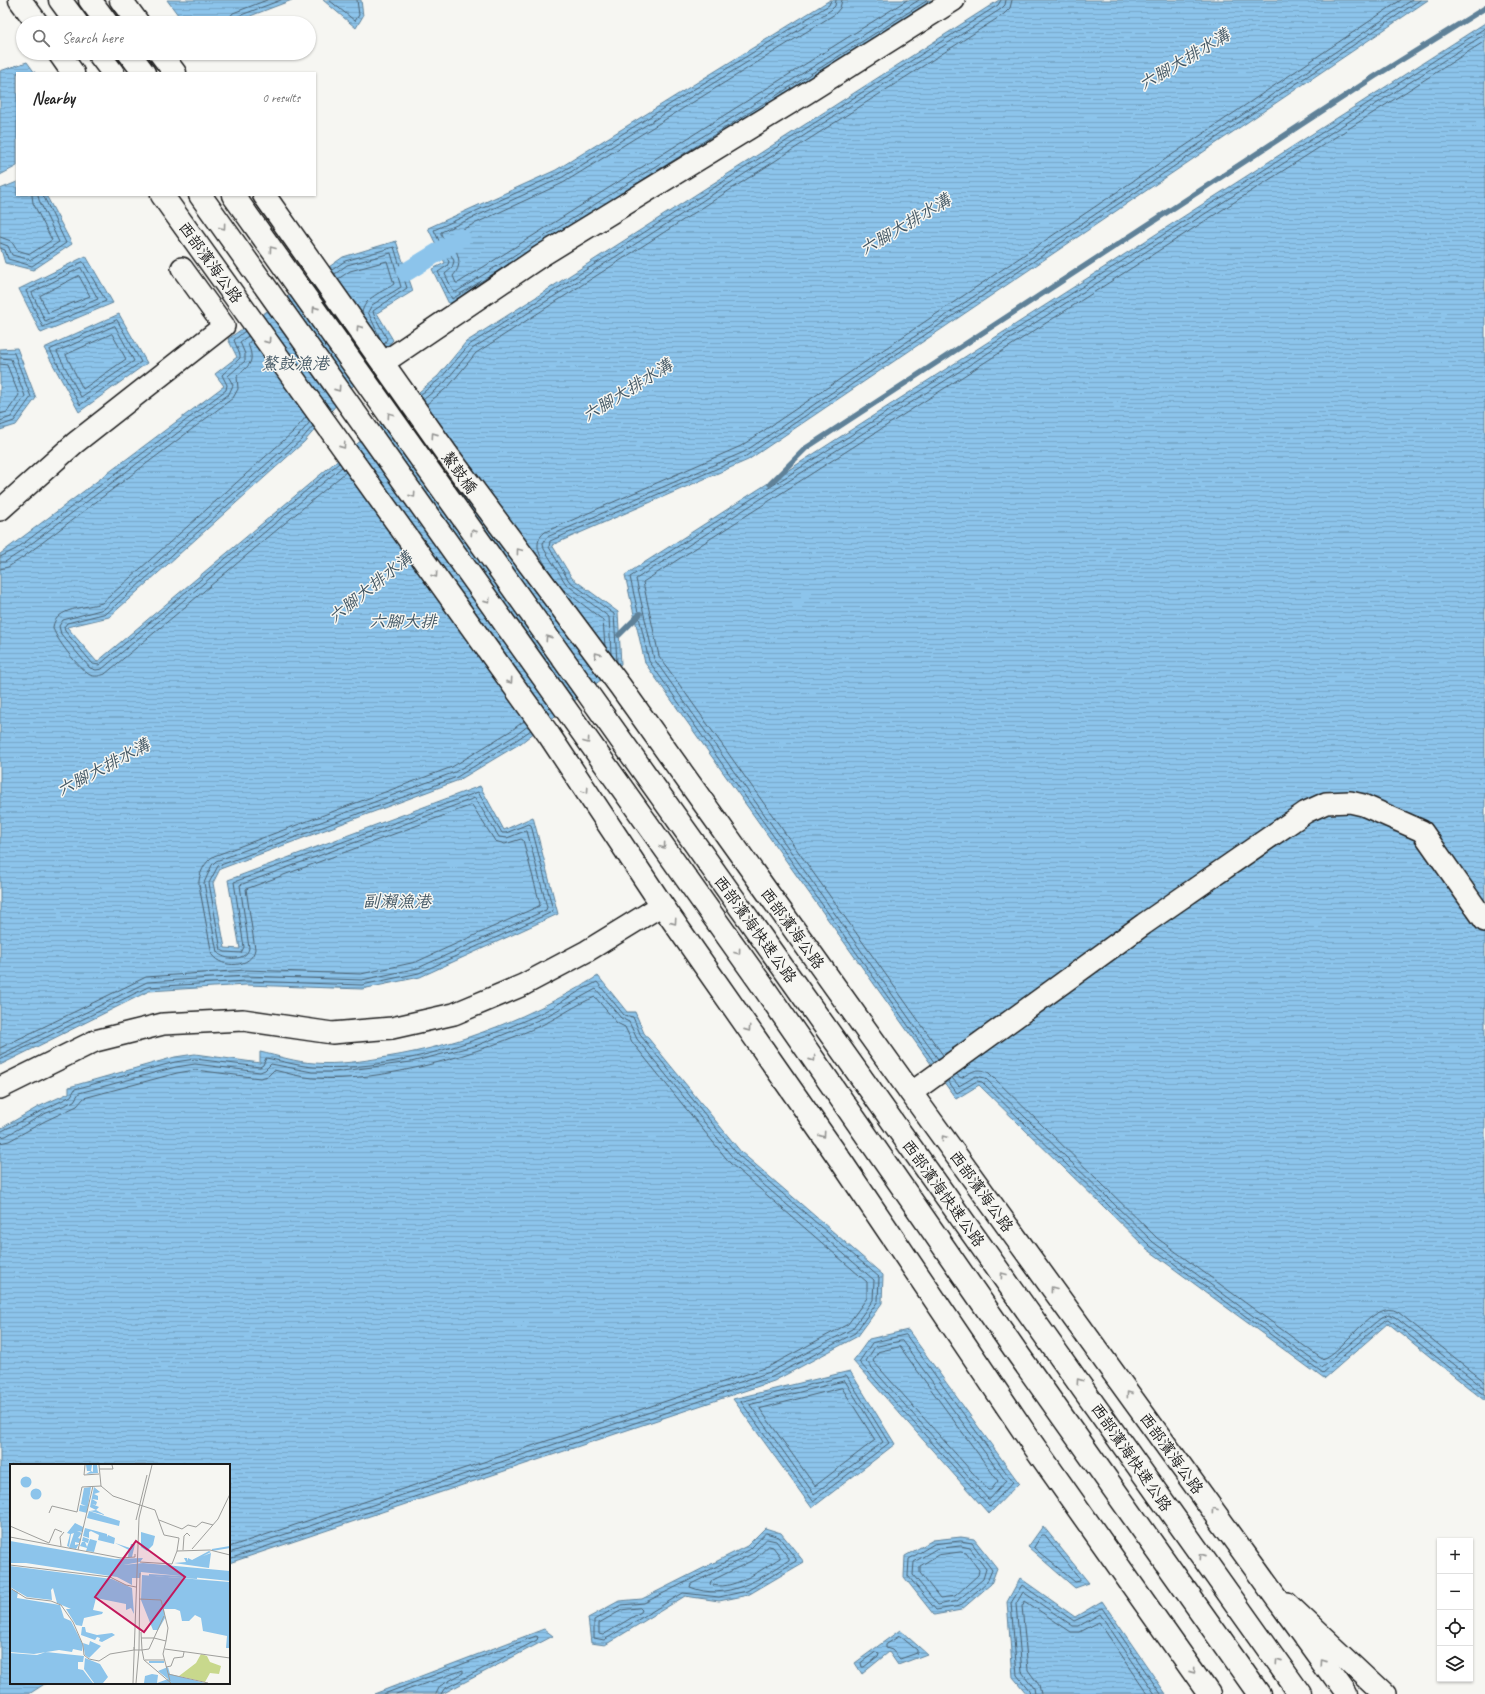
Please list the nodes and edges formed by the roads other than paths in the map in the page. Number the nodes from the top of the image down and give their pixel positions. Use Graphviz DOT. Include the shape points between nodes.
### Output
graph roads {
  1 [pos="20,0"];
  2 [pos="60,0"];
  3 [pos="90,0"];
  4 [pos="121,0"];
  5 [pos="954,0"];
  6 [pos="32,16"];
  7 [pos="72,16"];
  8 [pos="102,16"];
  9 [pos="133,16"];
  10 [pos="64,60"];
  11 [pos="103,60"];
  12 [pos="134,60"];
  13 [pos="165,60"];
  14 [pos="72,72"];
  15 [pos="112,72"];
  16 [pos="143,72"];
  17 [pos="174,72"];
  18 [pos="163,196"];
  19 [pos="201,196"];
  20 [pos="233,196"];
  21 [pos="265,196"];
  22 [pos="182,268"];
  23 [pos="383,363"];
  24 [pos="0,510"];
  25 [pos="620,686"];
  26 [pos="587,693"];
  27 [pos="662,905"];
  28 [pos="1485,921"];
  29 [pos="0,1088"];
  30 [pos="911,1093"];
  31 [pos="1270,1587"];
  32 [pos="1209,1694"];
  33 [pos="1259,1694"];
  34 [pos="1300,1694"];
  35 [pos="1346,1694"];
  36 [pos="1384,1694"];
  1 -- 6 [label="main road"];
  2 -- 7 [label="main road"];
  3 -- 8 [label="main road"];
  4 -- 9 [label="main road"];
  5 -- 23 [label="street" via="541,256"];
  10 -- 14 [label="main road"];
  11 -- 15 [label="main road"];
  12 -- 16 [label="main road"];
  13 -- 17 [label="main road"];
  18 -- 27 [label="main road, 西部濱海公路, one-way" via="549,735"];
  19 -- 33 [label="main road, 西部濱海快速公路, one-way" via="762,985 1018,1354"];
  26 -- 20 [label="main road, 鰲鼓橋, one-way"];
  23 -- 21 [label="main road, 鰲鼓橋, one-way"];
  22 -- 24 [label="street" via="224,326 75,443"];
  25 -- 23 [label="main road, 鰲鼓橋, one-way" via="446,454"];
  25 -- 30 [label="main road, 西部濱海公路"];
  34 -- 26 [label="main road, 西部濱海快速公路, one-way"];
  27 -- 29 [label="street" via="588,951 536,978 454,1014 392,1028 332,1033 243,1020 162,1024 95,1041"];
  27 -- 32 [label="main road, one-way" via="841,1161 1031,1442"];
  28 -- 30 [label="street" via="1422,831 1362,805 1350,802 1326,803 1306,812 1144,924"];
  31 -- 30 [label="main road, 西部濱海公路, one-way"];
  35 -- 31 [label="main road, 西部濱海公路, one-way"];
  31 -- 36 [label="street"];
}
